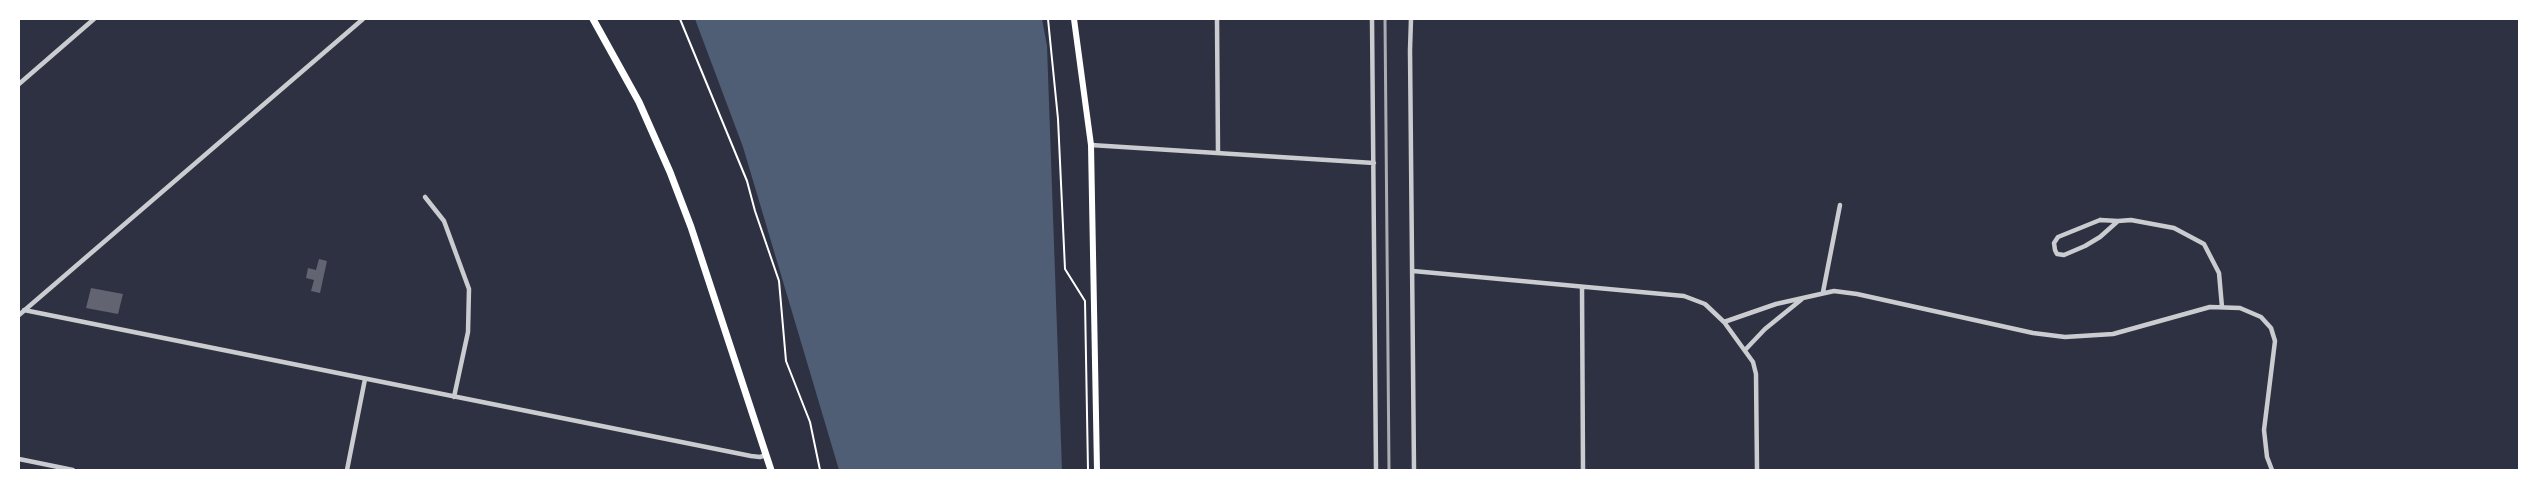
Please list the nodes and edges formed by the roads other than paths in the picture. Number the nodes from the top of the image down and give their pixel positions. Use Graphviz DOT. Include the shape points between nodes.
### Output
graph roads {
  1 [pos="94,19"];
  2 [pos="363,19"];
  3 [pos="593,19"];
  4 [pos="1074,19"];
  5 [pos="1217,19"];
  6 [pos="1372,19"];
  7 [pos="1411,19"];
  8 [pos="19,84"];
  9 [pos="1091,145"];
  10 [pos="1218,153"];
  11 [pos="1374,163"];
  12 [pos="426,197"];
  13 [pos="1840,204"];
  14 [pos="2118,221"];
  15 [pos="1413,271"];
  16 [pos="1582,287"];
  17 [pos="1823,292"];
  18 [pos="1805,297"];
  19 [pos="2222,307"];
  20 [pos="24,310"];
  21 [pos="19,315"];
  22 [pos="1724,322"];
  23 [pos="1746,349"];
  24 [pos="365,379"];
  25 [pos="454,397"];
  26 [pos="766,455"];
  27 [pos="19,459"];
  28 [pos="73,470"];
  29 [pos="347,470"];
  30 [pos="771,470"];
  31 [pos="1097,470"];
  32 [pos="1376,470"];
  33 [pos="1414,470"];
  34 [pos="1583,470"];
  35 [pos="1757,470"];
  36 [pos="2272,470"];
  1 -- 8 [label="street"];
  2 -- 20 [label="street"];
  3 -- 26 [label="main road" via="639,102 670,172"];
  4 -- 9 [label="main road"];
  5 -- 10 [label="street"];
  6 -- 11 [label="street"];
  7 -- 15 [label="street"];
  9 -- 10 [label="street"];
  9 -- 31 [label="main road"];
  10 -- 11 [label="street"];
  11 -- 32 [label="street"];
  12 -- 25 [label="street" via="444,221 469,289 468,332"];
  13 -- 17 [label="street"];
  14 -- 14 [label="street" via="2085,246 2064,255 2057,254 2055,240 2062,235 2091,223"];
  14 -- 19 [label="street" via="2147,222 2174,228 2204,244 2219,273"];
  15 -- 16 [label="street"];
  15 -- 33 [label="street"];
  16 -- 22 [label="street" via="1695,299"];
  16 -- 34 [label="street"];
  17 -- 18 [label="street"];
  17 -- 19 [label="street" via="1845,292 2065,337 2112,334 2210,307"];
  18 -- 22 [label="street"];
  18 -- 23 [label="street"];
  19 -- 36 [label="street" via="2240,308 2256,314 2274,335 2275,352 2264,430"];
  20 -- 21 [label="street"];
  20 -- 24 [label="street"];
  22 -- 23 [label="street"];
  23 -- 35 [label="street" via="1756,374"];
  24 -- 25 [label="street"];
  24 -- 29 [label="street"];
  25 -- 26 [label="street" via="751,456"];
  26 -- 30 [label="main road"];
  27 -- 28 [label="street"];
}
